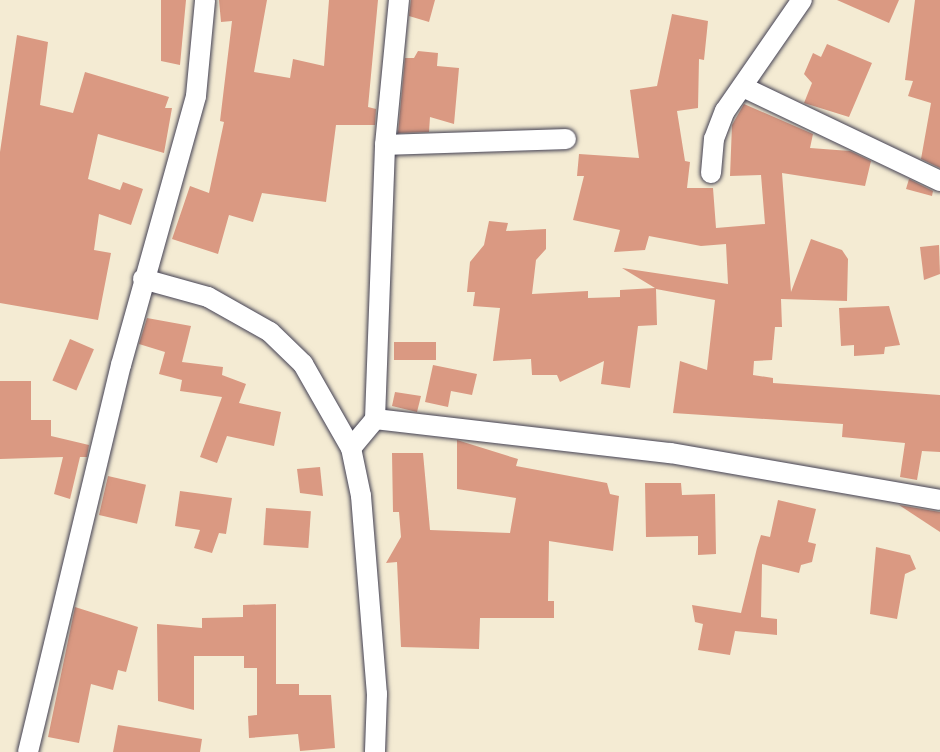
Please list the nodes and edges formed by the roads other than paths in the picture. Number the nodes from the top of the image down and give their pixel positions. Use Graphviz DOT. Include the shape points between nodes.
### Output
graph roads {
  1 [pos="206,0"];
  2 [pos="399,0"];
  3 [pos="802,0"];
  4 [pos="745,88"];
  5 [pos="566,139"];
  6 [pos="385,145"];
  7 [pos="711,172"];
  8 [pos="940,181"];
  9 [pos="143,279"];
  10 [pos="375,419"];
  11 [pos="351,448"];
  12 [pos="940,500"];
  13 [pos="28,752"];
  14 [pos="375,752"];
  1 -- 9 [label="street" via="196,96"];
  2 -- 6 [label="street"];
  3 -- 4 [label="street"];
  4 -- 7 [label="street" via="725,111 714,139"];
  4 -- 8 [label="street"];
  5 -- 6 [label="street"];
  6 -- 10 [label="street"];
  9 -- 11 [label="street" via="208,297 270,332 303,364"];
  9 -- 13 [label="street"];
  10 -- 11 [label="street"];
  10 -- 12 [label="street" via="660,451"];
  11 -- 14 [label="street" via="361,496 378,694"];
}
